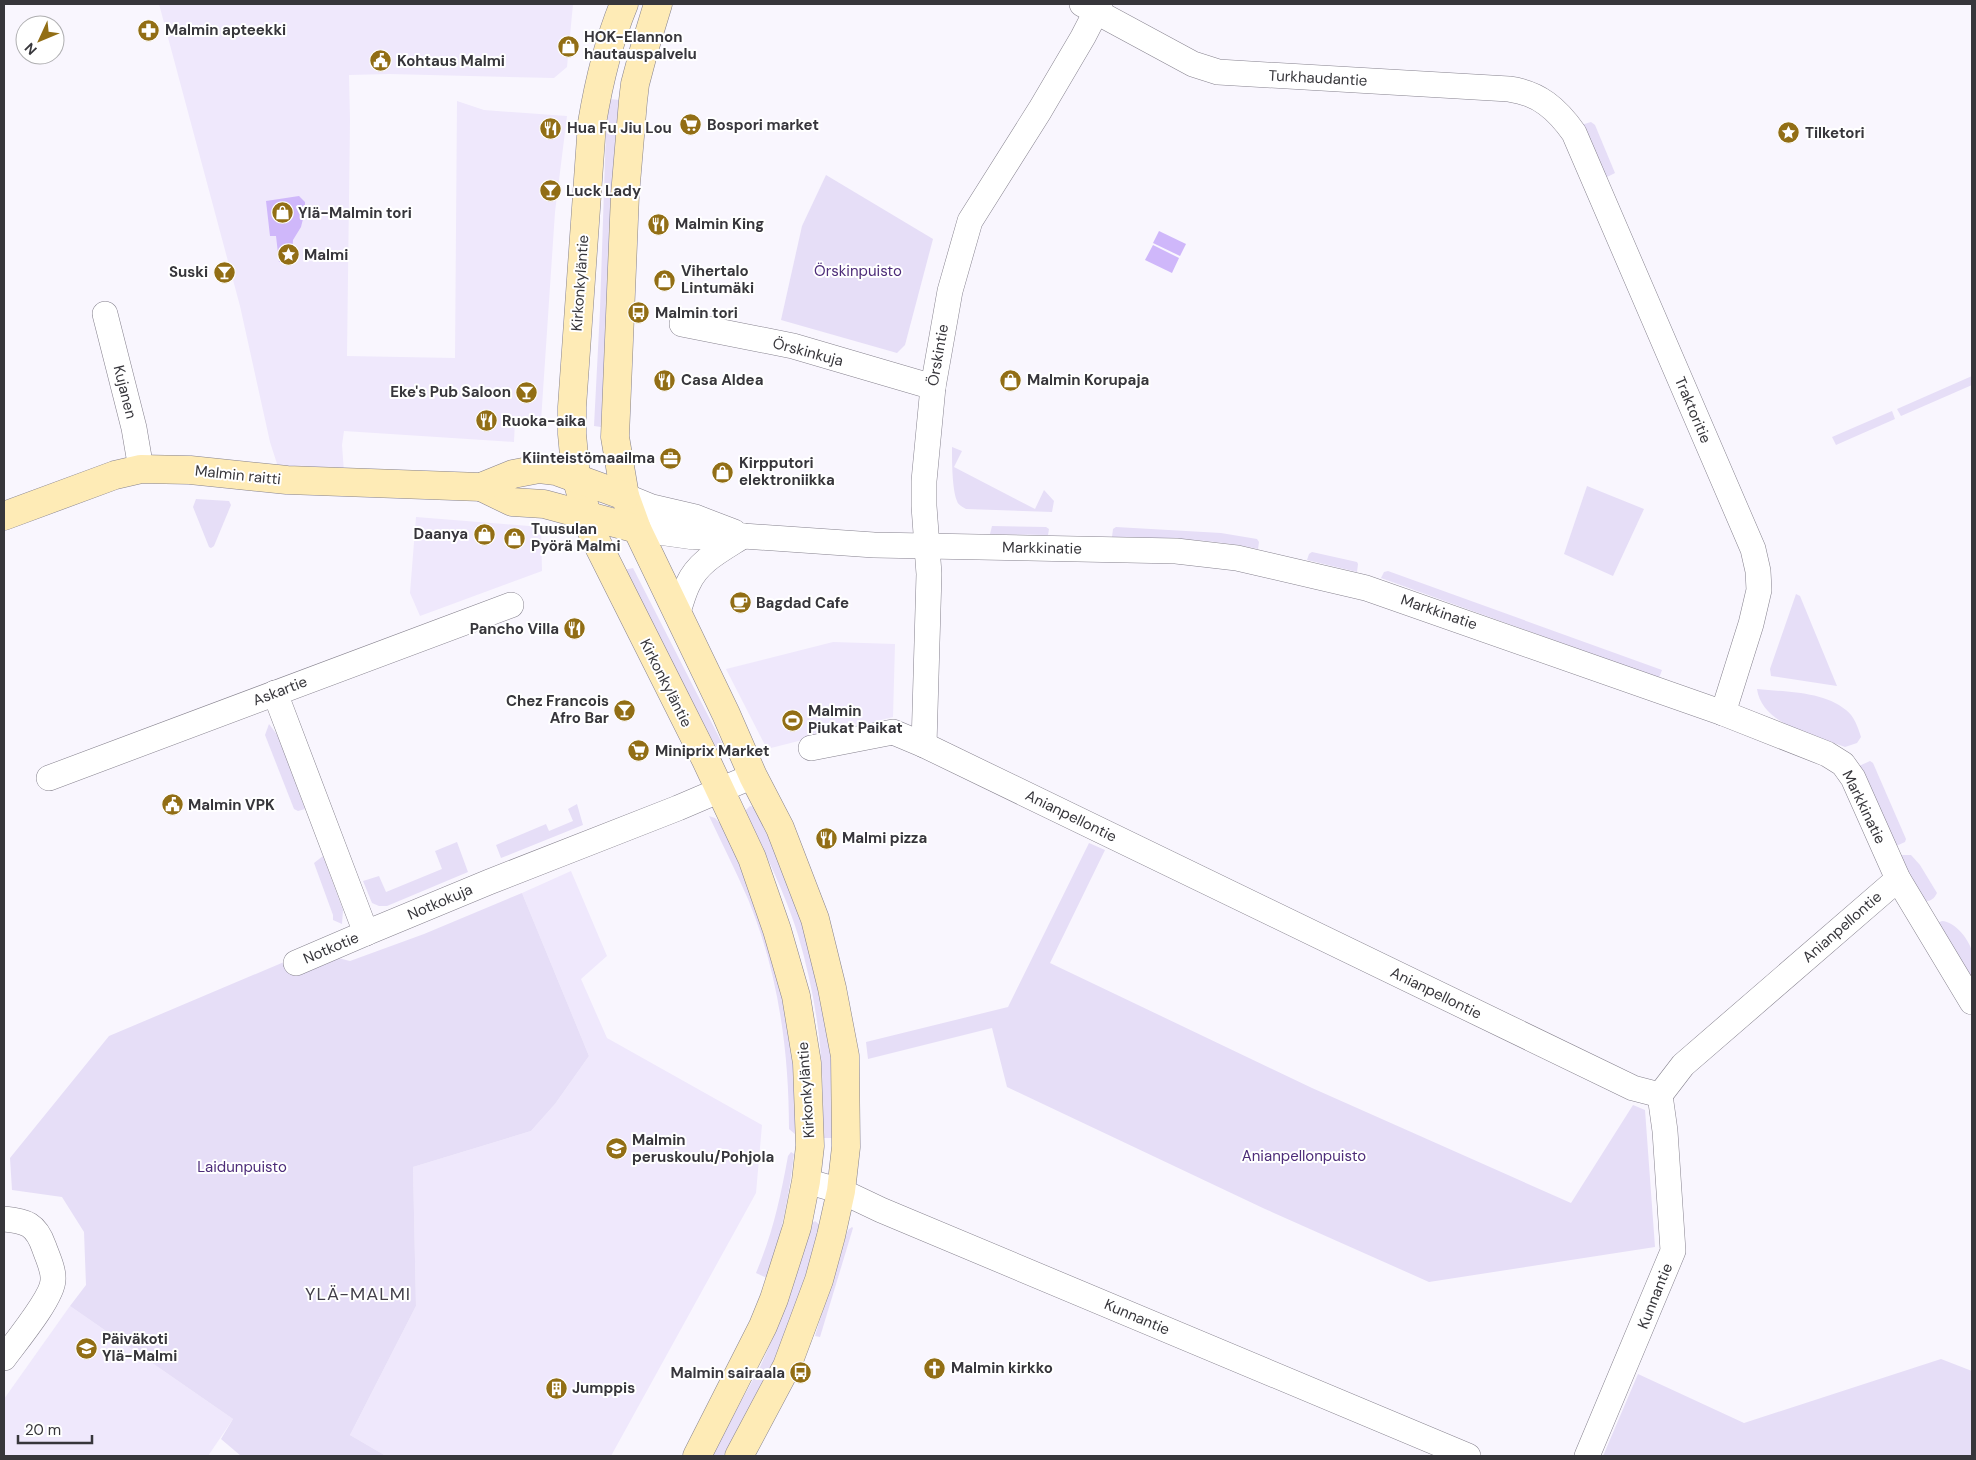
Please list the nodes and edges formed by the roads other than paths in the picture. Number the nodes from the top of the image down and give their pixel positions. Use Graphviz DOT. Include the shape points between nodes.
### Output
graph roads {
  1 [pos="624,4"];
  2 [pos="658,4"];
  3 [pos="1093,7"];
  4 [pos="1563,116"];
  5 [pos="105,314"];
  6 [pos="682,324"];
  7 [pos="933,387"];
  8 [pos="141,469"];
  9 [pos="576,477"];
  10 [pos="481,487"];
  11 [pos="625,496"];
  12 [pos="4,516"];
  13 [pos="587,517"];
  14 [pos="637,529"];
  15 [pos="743,536"];
  16 [pos="927,546"];
  17 [pos="511,605"];
  18 [pos="677,614"];
  19 [pos="275,693"];
  20 [pos="1723,713"];
  21 [pos="924,745"];
  22 [pos="812,748"];
  23 [pos="753,776"];
  24 [pos="49,778"];
  25 [pos="720,790"];
  26 [pos="1898,879"];
  27 [pos="366,933"];
  28 [pos="296,963"];
  29 [pos="1972,1002"];
  30 [pos="1660,1095"];
  31 [pos="806,1181"];
  32 [pos="841,1191"];
  33 [pos="12,1220"];
  34 [pos="4,1358"];
  35 [pos="697,1456"];
  36 [pos="739,1456"];
  37 [pos="1468,1456"];
  38 [pos="1587,1456"];
  1 -- 9 [label="main road, Kirkonkyläntie" via="600,76 592,123 572,407"];
  2 -- 11 [label="main road" via="635,84 625,195 614,437"];
  3 -- 4 [label="street, Turkhaudantie" via="1193,64 1218,72 1509,89 1542,98"];
  3 -- 7 [label="street, Örskintie" via="1040,110 970,220 950,291"];
  4 -- 20 [label="street, Traktoritie" via="1574,133 1753,549 1759,590"];
  5 -- 8 [label="street, Kujanen"];
  6 -- 7 [label="street, Örskinkuja" via="793,346"];
  7 -- 16 [label="street, Örskintie" via="924,481"];
  8 -- 10 [label="main road, Malmin raitti" via="190,470 287,480"];
  8 -- 12 [label="main road, Malmin raitti" via="115,475"];
  9 -- 10 [label="main road, Malmin raitti" via="539,470 513,474"];
  9 -- 11 [label="main road, Malmin raitti"];
  9 -- 13 [label="main road, Kirkonkyläntie"];
  10 -- 13 [label="main road, Malmin raitti" via="512,502 544,504"];
  11 -- 14 [label="main road"];
  11 -- 15 [label="street, Markkinatie" via="652,507 695,517"];
  13 -- 14 [label="main road, Malmin raitti"];
  13 -- 25 [label="main road, Kirkonkyläntie"];
  14 -- 15 [label="street, Markkinatie" via="694,537"];
  14 -- 18 [label="main road"];
  15 -- 16 [label="street, Markkinatie"];
  15 -- 18 [label="street" via="704,562 688,583"];
  16 -- 20 [label="street, Markkinatie" via="1176,551 1237,558 1366,588"];
  16 -- 21 [label="street, Örskintie"];
  17 -- 19 [label="street, Askartie"];
  18 -- 23 [label="main road"];
  19 -- 24 [label="street, Askartie"];
  19 -- 27 [label="street"];
  20 -- 26 [label="street, Markkinatie" via="1827,754 1842,764 1853,778"];
  21 -- 22 [label="street, Anianpellontie" via="893,732"];
  21 -- 30 [label="street, Anianpellontie" via="1625,1084"];
  23 -- 25 [label="street, Notkokuja"];
  23 -- 32 [label="main road" via="780,828 815,919 832,988 845,1056 846,1139"];
  25 -- 27 [label="street, Notkokuja"];
  25 -- 31 [label="main road, Kirkonkyläntie" via="752,858 778,930 796,996 808,1063 810,1146"];
  26 -- 29 [label="street, Markkinatie"];
  26 -- 30 [label="street, Anianpellontie" via="1683,1065"];
  27 -- 28 [label="street, Notkotie"];
  30 -- 38 [label="street, Kunnantie" via="1673,1252"];
  31 -- 32 [label="street, Kunnantie"];
  31 -- 35 [label="main road, Kirkonkyläntie" via="797,1227 774,1299"];
  32 -- 36 [label="main road" via="819,1280 798,1340"];
  32 -- 37 [label="street, Kunnantie"];
  33 -- 34 [label="street" via="34,1227 43,1244 53,1281 47,1298"];
}
